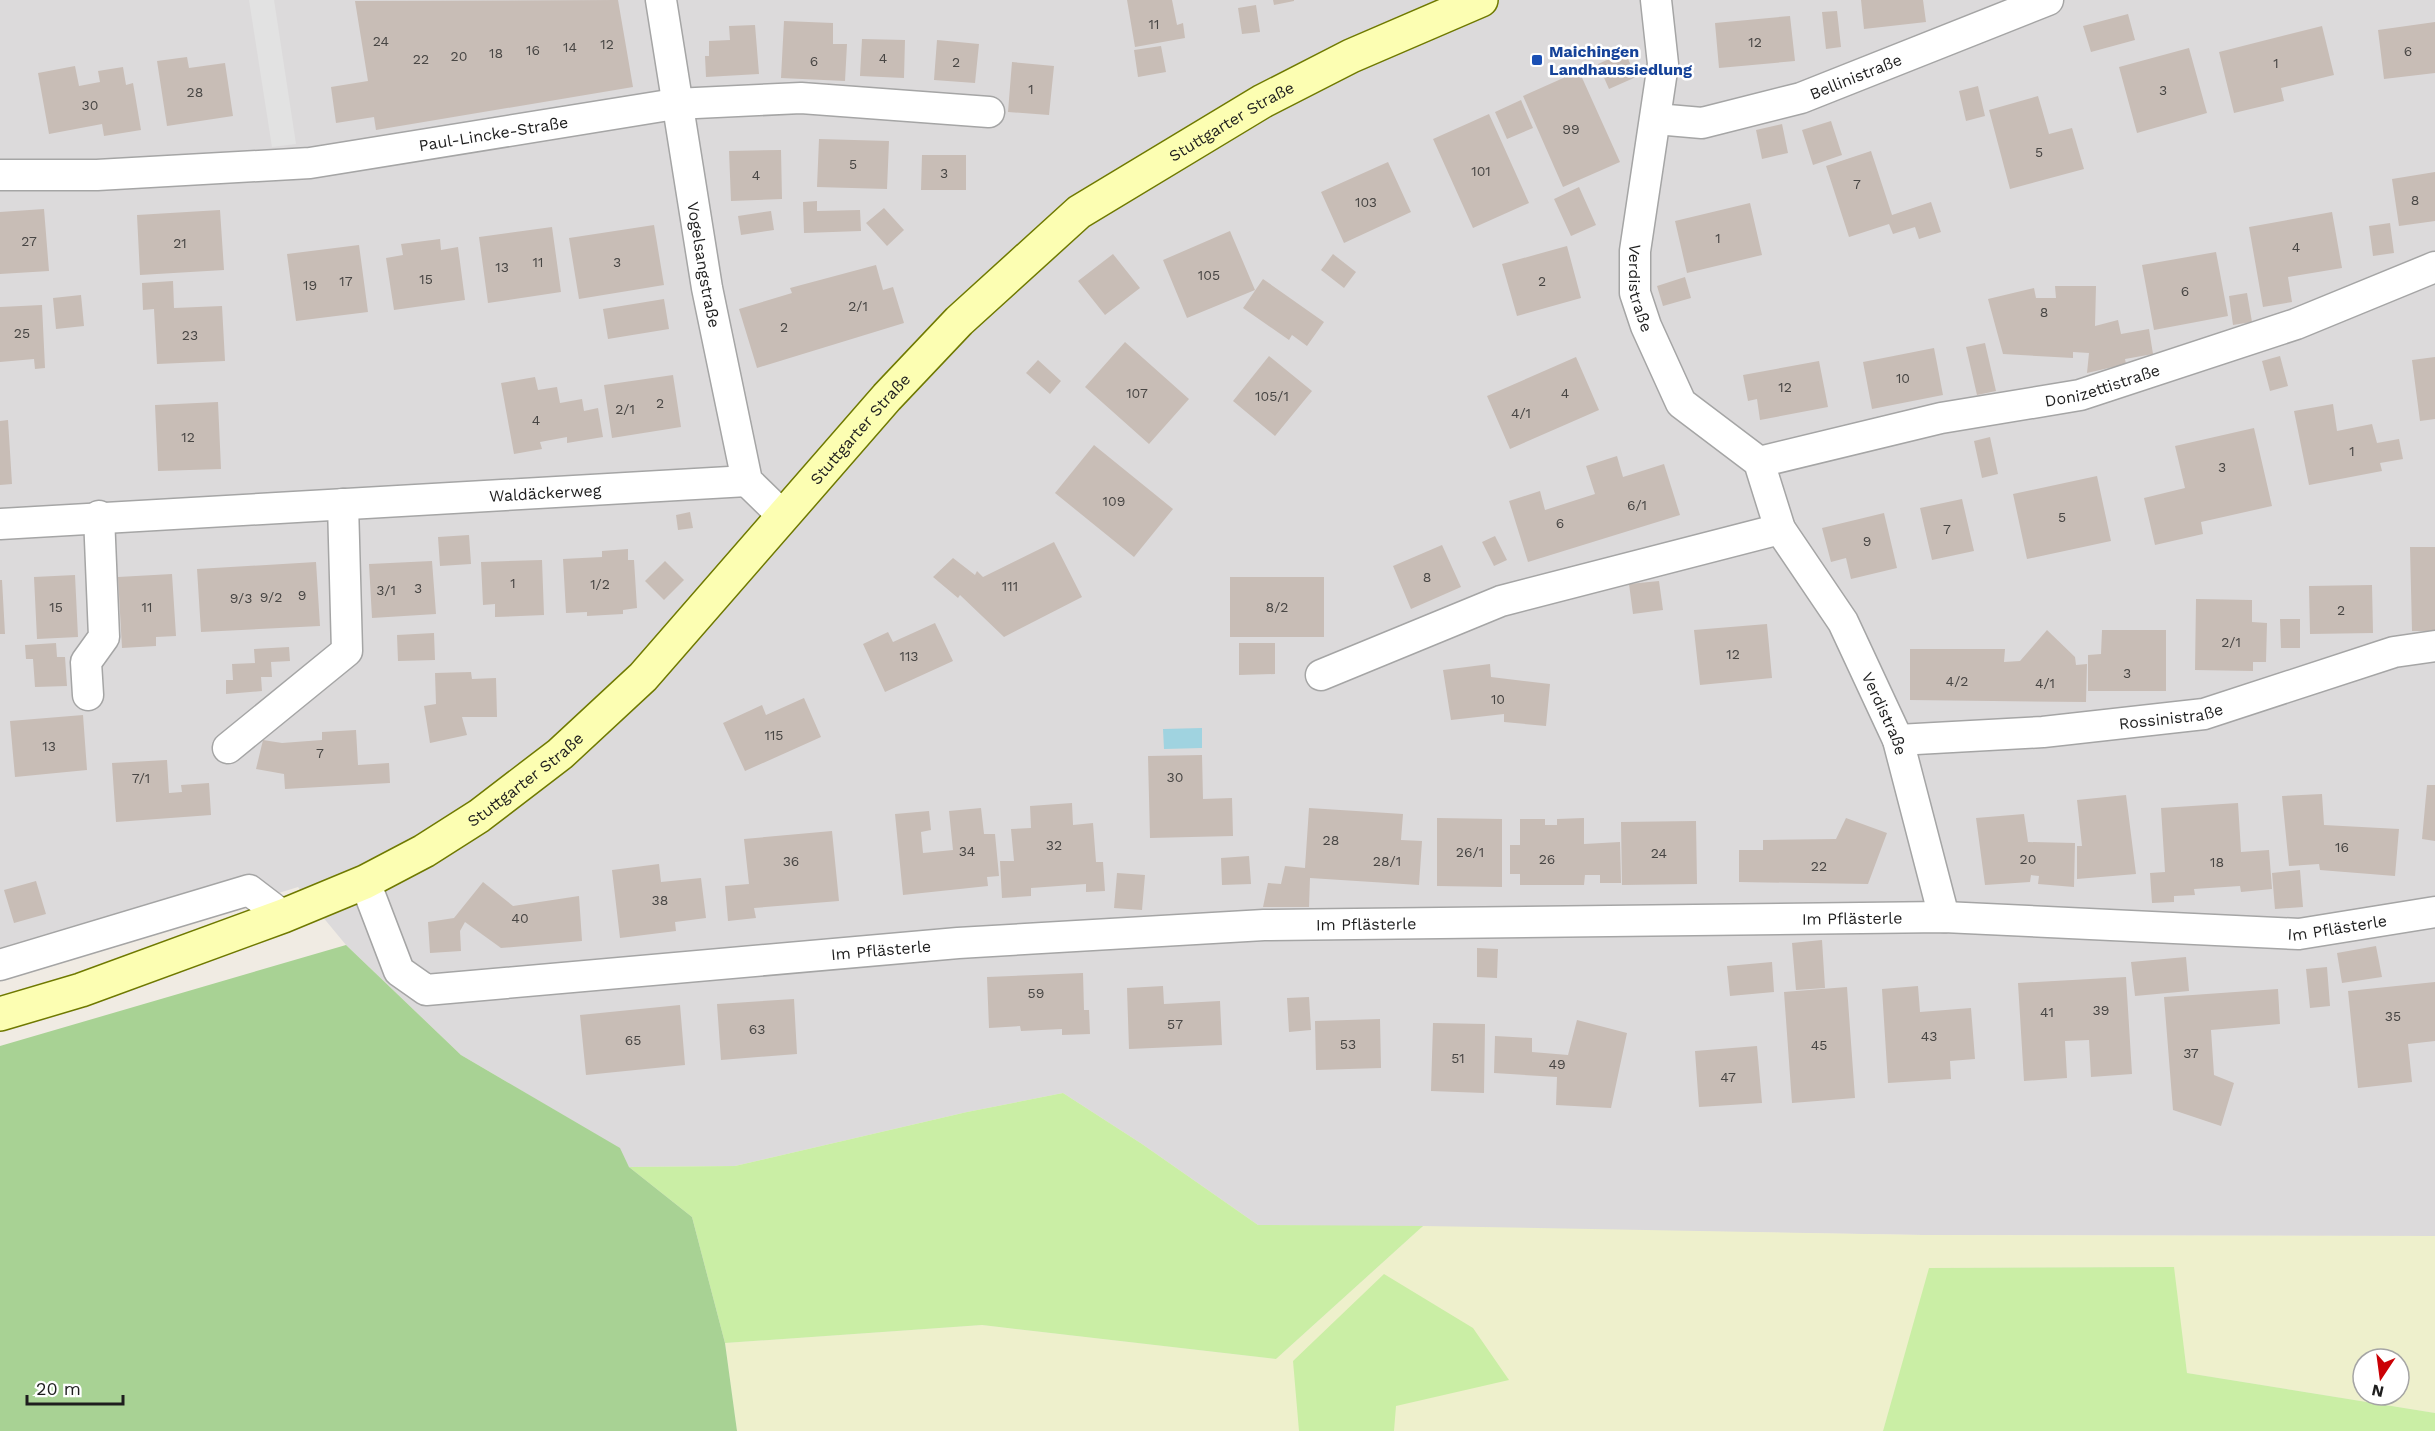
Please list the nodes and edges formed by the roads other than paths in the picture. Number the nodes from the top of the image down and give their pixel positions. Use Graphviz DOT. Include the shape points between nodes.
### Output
graph roads {
  1 [pos="661,0"];
  2 [pos="1481,0"];
  3 [pos="1656,0"];
  4 [pos="2048,0"];
  5 [pos="675,104"];
  6 [pos="989,112"];
  7 [pos="1656,118"];
  8 [pos="0,174"];
  9 [pos="2435,267"];
  10 [pos="1759,462"];
  11 [pos="747,481"];
  12 [pos="343,504"];
  13 [pos="782,514"];
  14 [pos="99,516"];
  15 [pos="0,524"];
  16 [pos="1780,529"];
  17 [pos="2435,646"];
  18 [pos="1321,675"];
  19 [pos="88,695"];
  20 [pos="1898,741"];
  21 [pos="228,748"];
  22 [pos="365,882"];
  23 [pos="2435,912"];
  24 [pos="283,916"];
  25 [pos="1944,917"];
  26 [pos="0,964"];
  27 [pos="0,1014"];
  1 -- 5 [label="street, Vogelsangstraße"];
  2 -- 13 [label="main road, Stuttgarter Straße" via="1351,56 1263,100 1079,212 959,321"];
  3 -- 7 [label="street, Verdistraße" via="1663,64"];
  4 -- 7 [label="street, Bellinistraße" via="1801,98 1702,123"];
  5 -- 6 [label="street, Paul-Lincke-Straße" via="801,98"];
  5 -- 8 [label="street, Paul-Lincke-Straße" via="310,163 97,175"];
  5 -- 11 [label="street, Vogelsangstraße" via="707,288"];
  7 -- 10 [label="street, Verdistraße" via="1635,251 1635,293 1681,403"];
  9 -- 10 [label="street, Donizettistraße" via="2296,324 2080,395 1941,418"];
  10 -- 16 [label="street, Verdistraße"];
  11 -- 12 [label="street, Waldäckerweg"];
  11 -- 13 [label="street"];
  12 -- 14 [label="street, Waldäckerweg"];
  12 -- 21 [label="street" via="346,651"];
  13 -- 22 [label="main road, Stuttgarter Straße" via="643,677 560,754 479,816"];
  14 -- 15 [label="street, Waldäckerweg"];
  14 -- 19 [label="street" via="104,637 86,662"];
  16 -- 18 [label="street" via="1501,601"];
  16 -- 20 [label="street, Verdistraße" via="1843,622"];
  17 -- 20 [label="street, Rossinistraße" via="2394,652 2204,714 2043,732"];
  20 -- 25 [label="street, Verdistraße"];
  22 -- 24 [label="main road, Stuttgarter Straße"];
  22 -- 25 [label="street, Im Pflästerle" via="399,971 426,990 958,943 1264,925"];
  23 -- 25 [label="street, Im Pflästerle" via="2299,934"];
  24 -- 26 [label="street" via="249,890"];
  24 -- 27 [label="main road, Stuttgarter Straße" via="92,987"];
}
